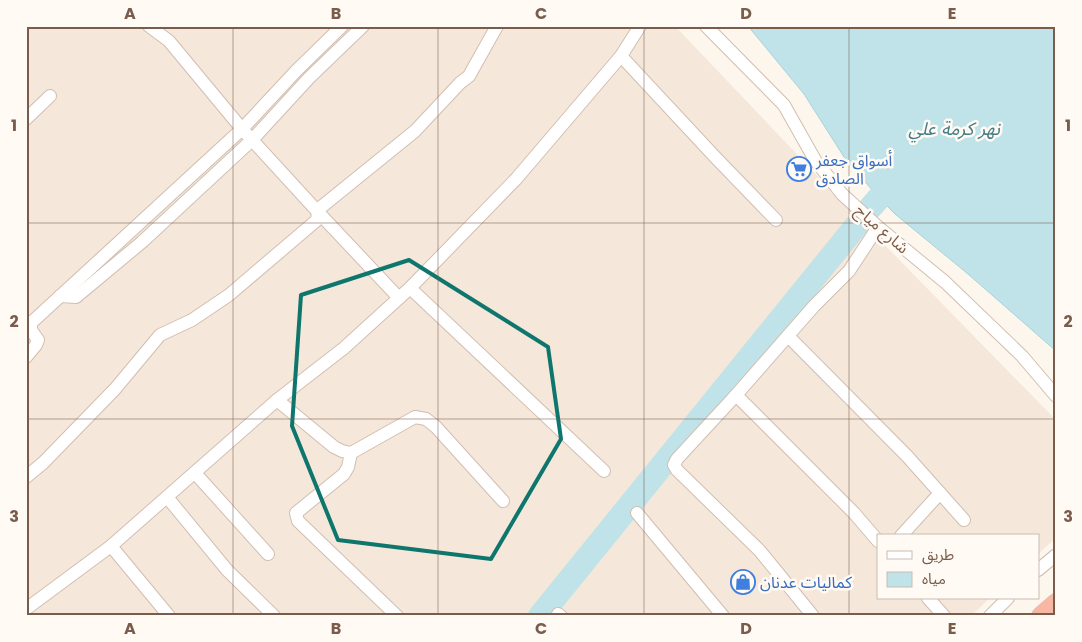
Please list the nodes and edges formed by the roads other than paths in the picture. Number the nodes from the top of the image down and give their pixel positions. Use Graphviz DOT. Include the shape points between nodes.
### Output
graph roads {
  1 [pos="149,26"];
  2 [pos="342,26"];
  3 [pos="363,26"];
  4 [pos="497,26"];
  5 [pos="640,26"];
  6 [pos="706,26"];
  7 [pos="621,56"];
  8 [pos="50,96"];
  9 [pos="26,119"];
  10 [pos="242,129"];
  11 [pos="252,140"];
  12 [pos="318,212"];
  13 [pos="776,220"];
  14 [pos="878,227"];
  15 [pos="131,231"];
  16 [pos="142,242"];
  17 [pos="410,288"];
  18 [pos="60,296"];
  19 [pos="399,298"];
  20 [pos="788,336"];
  21 [pos="26,357"];
  22 [pos="736,395"];
  23 [pos="1056,396"];
  24 [pos="277,400"];
  25 [pos="352,452"];
  26 [pos="604,472"];
  27 [pos="195,473"];
  28 [pos="26,477"];
  29 [pos="940,493"];
  30 [pos="167,497"];
  31 [pos="503,501"];
  32 [pos="637,513"];
  33 [pos="964,520"];
  34 [pos="902,534"];
  35 [pos="877,540"];
  36 [pos="111,546"];
  37 [pos="268,554"];
  38 [pos="1056,554"];
  39 [pos="1040,568"];
  40 [pos="930,600"];
  41 [pos="1006,600"];
  42 [pos="26,609"];
  43 [pos="169,616"];
  44 [pos="274,616"];
  45 [pos="397,616"];
  46 [pos="723,616"];
  47 [pos="813,616"];
  48 [pos="944,616"];
  49 [pos="990,616"];
  1 -- 10 [label="street" via="169,41"];
  2 -- 10 [label="street"];
  3 -- 11 [label="street"];
  4 -- 12 [label="street" via="469,76 415,131"];
  5 -- 7 [label="street"];
  6 -- 14 [label="street, شارع مياح" via="784,105 815,160 842,194"];
  7 -- 13 [label="street"];
  7 -- 17 [label="street" via="516,179"];
  8 -- 9 [label="street"];
  10 -- 11 [label="street"];
  10 -- 15 [label="street"];
  11 -- 12 [label="street"];
  11 -- 16 [label="street"];
  12 -- 19 [label="street"];
  12 -- 28 [label="street" via="317,220 229,295 192,320 160,335 115,389"];
  14 -- 20 [label="street" via="849,271"];
  14 -- 23 [label="street, شارع مياح" via="946,282 1022,356"];
  15 -- 16 [label="street"];
  15 -- 18 [label="street"];
  16 -- 18 [label="street" via="76,297"];
  17 -- 19 [label="street"];
  17 -- 26 [label="street"];
  18 -- 21 [label="street" via="31,323 31,330 38,340"];
  19 -- 24 [label="street" via="344,348"];
  20 -- 22 [label="street"];
  20 -- 29 [label="street"];
  22 -- 35 [label="street"];
  22 -- 47 [label="street" via="674,465 760,551"];
  24 -- 25 [label="street" via="334,447"];
  24 -- 27 [label="street"];
  25 -- 31 [label="street" via="415,417 426,419"];
  25 -- 45 [label="street" via="344,474 296,514 298,521"];
  27 -- 30 [label="street"];
  27 -- 37 [label="street"];
  29 -- 33 [label="street"];
  29 -- 34 [label="street"];
  30 -- 36 [label="street"];
  30 -- 44 [label="street" via="227,570"];
  32 -- 46 [label="street"];
  36 -- 42 [label="street"];
  36 -- 43 [label="street"];
  38 -- 39 [label="street"];
  40 -- 48 [label="street"];
  41 -- 49 [label="street"];
}
